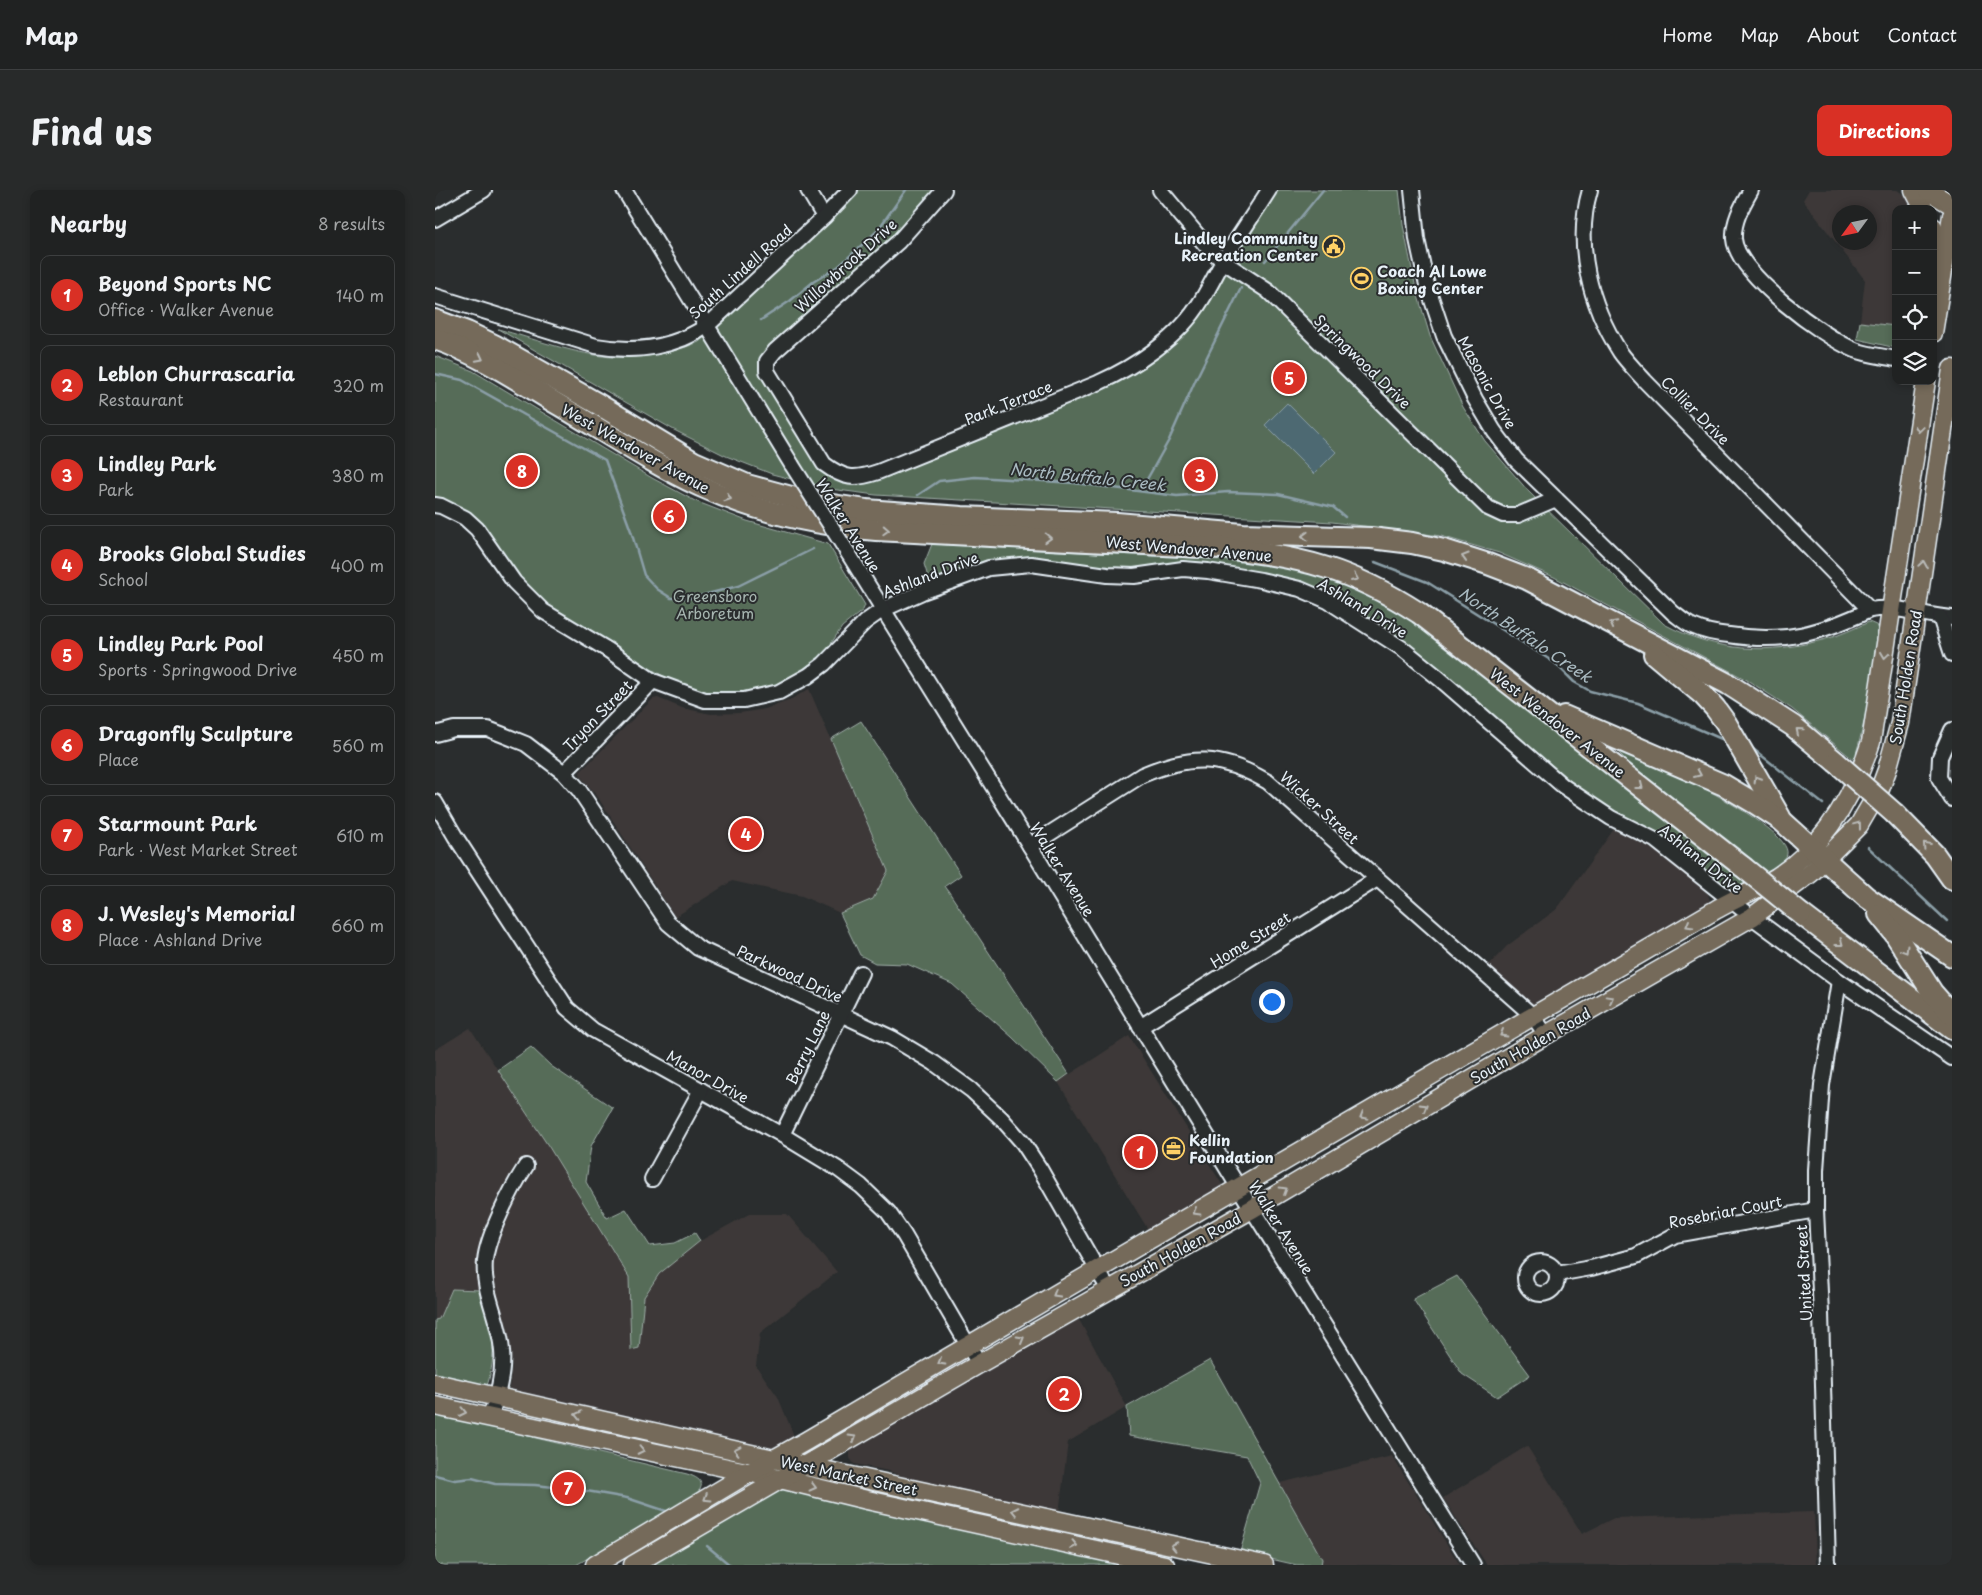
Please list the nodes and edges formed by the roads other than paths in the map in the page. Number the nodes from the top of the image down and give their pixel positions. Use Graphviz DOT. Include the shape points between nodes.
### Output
graph roads {
  1 [pos="484,190"];
  2 [pos="624,190"];
  3 [pos="808,190"];
  4 [pos="850,190"];
  5 [pos="944,190"];
  6 [pos="1161,190"];
  7 [pos="1269,190"];
  8 [pos="1412,190"];
  9 [pos="1590,190"];
  10 [pos="1751,190"];
  11 [pos="1914,190"];
  12 [pos="1927,190"];
  13 [pos="1922,205"];
  14 [pos="1952,206"];
  15 [pos="1952,215"];
  16 [pos="825,217"];
  17 [pos="435,219"];
  18 [pos="1937,240"];
  19 [pos="1945,259"];
  20 [pos="1223,261"];
  21 [pos="435,296"];
  22 [pos="1937,308"];
  23 [pos="435,320"];
  24 [pos="708,325"];
  25 [pos="435,339"];
  26 [pos="787,340"];
  27 [pos="1892,358"];
  28 [pos="1952,369"];
  29 [pos="1925,385"];
  30 [pos="1555,499"];
  31 [pos="435,505"];
  32 [pos="1892,607"];
  33 [pos="882,610"];
  34 [pos="1870,610"];
  35 [pos="1916,612"];
  36 [pos="1946,618"];
  37 [pos="1633,635"];
  38 [pos="1952,651"];
  39 [pos="653,681"];
  40 [pos="1533,701"];
  41 [pos="1952,730"];
  42 [pos="435,734"];
  43 [pos="564,773"];
  44 [pos="1952,799"];
  45 [pos="435,802"];
  46 [pos="1782,821"];
  47 [pos="1030,846"];
  48 [pos="1819,855"];
  49 [pos="1377,879"];
  50 [pos="1952,879"];
  51 [pos="1865,897"];
  52 [pos="1731,902"];
  53 [pos="1752,918"];
  54 [pos="1952,956"];
  55 [pos="861,972"];
  56 [pos="1839,981"];
  57 [pos="841,1015"];
  58 [pos="1952,1015"];
  59 [pos="1533,1016"];
  60 [pos="1140,1027"];
  61 [pos="1952,1029"];
  62 [pos="1547,1035"];
  63 [pos="1952,1058"];
  64 [pos="701,1090"];
  65 [pos="782,1135"];
  66 [pos="526,1166"];
  67 [pos="652,1179"];
  68 [pos="1239,1188"];
  69 [pos="1252,1209"];
  70 [pos="1816,1210"];
  71 [pos="1097,1270"];
  72 [pos="1557,1274"];
  73 [pos="1109,1290"];
  74 [pos="968,1346"];
  75 [pos="979,1364"];
  76 [pos="435,1383"];
  77 [pos="497,1396"];
  78 [pos="435,1406"];
  79 [pos="490,1418"];
  80 [pos="775,1459"];
  81 [pos="805,1466"];
  82 [pos="749,1472"];
  83 [pos="780,1479"];
  84 [pos="1259,1564"];
  85 [pos="595,1565"];
  86 [pos="633,1565"];
  87 [pos="1165,1565"];
  88 [pos="1473,1565"];
  89 [pos="1828,1565"];
  1 -- 17 [label="street"];
  2 -- 24 [label="street, Walker Avenue"];
  3 -- 16 [label="street"];
  4 -- 16 [label="street, South Lindell Road"];
  5 -- 26 [label="street, Willowbrook Drive" via="898,242"];
  6 -- 20 [label="street, Springwood Drive" via="1209,249"];
  7 -- 20 [label="street, Park Terrace"];
  8 -- 30 [label="street, Masonic Drive" via="1417,239 1427,285 1444,336 1494,431 1516,460"];
  9 -- 34 [label="street, Collier Drive" via="1583,228 1585,257 1594,297 1621,353"];
  10 -- 27 [label="street" via="1735,221 1734,240 1739,257 1795,314 1822,333 1866,354"];
  11 -- 13 [label="main road"];
  12 -- 14 [label="main road"];
  15 -- 19 [label="main road"];
  16 -- 24 [label="street, South Lindell Road"];
  18 -- 19 [label="main road"];
  19 -- 22 [label="main road"];
  20 -- 26 [label="street, Park Terrace" via="1201,303 1184,322 1159,346 1117,374 866,476 852,478 838,474 824,464 767,371 767,361"];
  20 -- 30 [label="street, Springwood Drive" via="1268,291 1488,508 1503,515 1518,515"];
  21 -- 24 [label="street, South Lindell Road" via="617,350 676,342"];
  37 -- 23 [label="highway, West Wendover Avenue, one-way" via="1527,579 1444,550 1411,543 1371,538 1243,534 1117,523 866,510 775,494 694,462 494,345"];
  24 -- 33 [label="street, Walker Avenue, bridge"];
  25 -- 40 [label="highway, West Wendover Avenue, one-way" via="492,365 699,486 784,516 837,527 876,530 1223,548 1271,554 1330,568 1375,586 1419,613"];
  35 -- 28 [label="main road, South Holden Road, one-way"];
  29 -- 32 [label="main road, South Holden Road, one-way"];
  30 -- 34 [label="street, Masonic Drive" via="1673,613 1692,626 1720,634 1775,639 1817,631"];
  31 -- 39 [label="street, Ashland Drive" via="465,518 477,529 514,582 543,611"];
  32 -- 34 [label="street, Masonic Drive"];
  32 -- 35 [label="street, Masonic Drive"];
  32 -- 48 [label="main road, South Holden Road, one-way" via="1871,742 1848,797 1825,832"];
  33 -- 39 [label="street, Ashland Drive" via="865,622 824,664 779,692 744,700 705,700"];
  33 -- 47 [label="street, Walker Avenue"];
  33 -- 52 [label="street, Ashland Drive" via="989,568 1031,564 1107,575 1134,576 1183,569 1208,571 1300,589 1328,601 1403,649 1563,786 1611,818 1655,840"];
  35 -- 36 [label="street, Masonic Drive"];
  48 -- 35 [label="main road, South Holden Road, one-way" via="1859,825 1887,770 1900,724"];
  36 -- 38 [label="street"];
  46 -- 37 [label="highway, one-way" via="1715,708"];
  50 -- 37 [label="highway, West Wendover Avenue, one-way, bridge" via="1935,855 1895,814 1793,726 1728,684"];
  39 -- 43 [label="street, Tryon Street"];
  40 -- 46 [label="highway, one-way" via="1724,785"];
  40 -- 61 [label="highway, West Wendover Avenue, one-way, bridge" via="1801,914"];
  41 -- 44 [label="street" via="1940,757 1939,778"];
  42 -- 43 [label="street, Parkwood Drive" via="454,729 489,729 526,744"];
  43 -- 57 [label="street, Parkwood Drive" via="595,812 668,923 683,937 698,948"];
  45 -- 64 [label="street, Manor Drive" via="567,1008 593,1030"];
  46 -- 48 [label="highway"];
  47 -- 49 [label="street, Wicker Street" via="1142,775 1178,762 1217,761 1268,782"];
  47 -- 60 [label="street, Walker Avenue"];
  48 -- 51 [label="highway"];
  48 -- 52 [label="main road, South Holden Road"];
  48 -- 53 [label="main road, South Holden Road"];
  49 -- 59 [label="street, Wicker Street"];
  49 -- 60 [label="street, Home Street"];
  51 -- 54 [label="highway"];
  51 -- 58 [label="highway, one-way"];
  52 -- 53 [label="street, Ashland Drive"];
  52 -- 59 [label="main road, South Holden Road, one-way"];
  53 -- 56 [label="street, Ashland Drive"];
  62 -- 53 [label="main road, South Holden Road, one-way"];
  55 -- 57 [label="street, Berry Lane"];
  56 -- 63 [label="street, Ashland Drive"];
  56 -- 70 [label="street, United Street" via="1822,1085"];
  57 -- 65 [label="street, Berry Lane"];
  57 -- 71 [label="street, Parkwood Drive" via="893,1038 933,1063 971,1090 1001,1118 1040,1169"];
  59 -- 62 [label="street, Wicker Street"];
  59 -- 68 [label="main road, South Holden Road, one-way"];
  60 -- 68 [label="street, Walker Avenue"];
  69 -- 62 [label="main road, South Holden Road, one-way"];
  64 -- 65 [label="street, Manor Drive"];
  64 -- 67 [label="street"];
  65 -- 74 [label="street, Manor Drive" via="839,1169 888,1212"];
  66 -- 77 [label="street" via="490,1237 485,1261 488,1293 502,1349 503,1365"];
  68 -- 69 [label="street, Walker Avenue"];
  68 -- 71 [label="main road, South Holden Road, one-way"];
  69 -- 73 [label="main road, South Holden Road"];
  69 -- 88 [label="street, Walker Avenue"];
  70 -- 72 [label="street, Rosebriar Court" via="1675,1235 1636,1256"];
  70 -- 89 [label="street, United Street"];
  71 -- 73 [label="street, Parkwood Drive"];
  71 -- 74 [label="main road, South Holden Road, one-way"];
  75 -- 73 [label="main road, South Holden Road, one-way"];
  74 -- 75 [label="street, Manor Drive"];
  74 -- 80 [label="main road, South Holden Road, one-way"];
  81 -- 75 [label="main road, South Holden Road, one-way"];
  76 -- 77 [label="main road, West Market Street"];
  77 -- 79 [label="street"];
  80 -- 77 [label="main road, West Market Street, one-way"];
  78 -- 79 [label="main road, West Market Street, one-way"];
  79 -- 82 [label="main road, West Market Street, one-way"];
  80 -- 81 [label="main road, West Market Street"];
  80 -- 82 [label="main road, South Holden Road"];
  81 -- 83 [label="main road, South Holden Road"];
  84 -- 81 [label="main road, West Market Street, one-way"];
  82 -- 83 [label="main road, West Market Street"];
  82 -- 85 [label="main road, South Holden Road, one-way"];
  83 -- 86 [label="main road, South Holden Road"];
  83 -- 87 [label="main road, West Market Street, one-way"];
}
